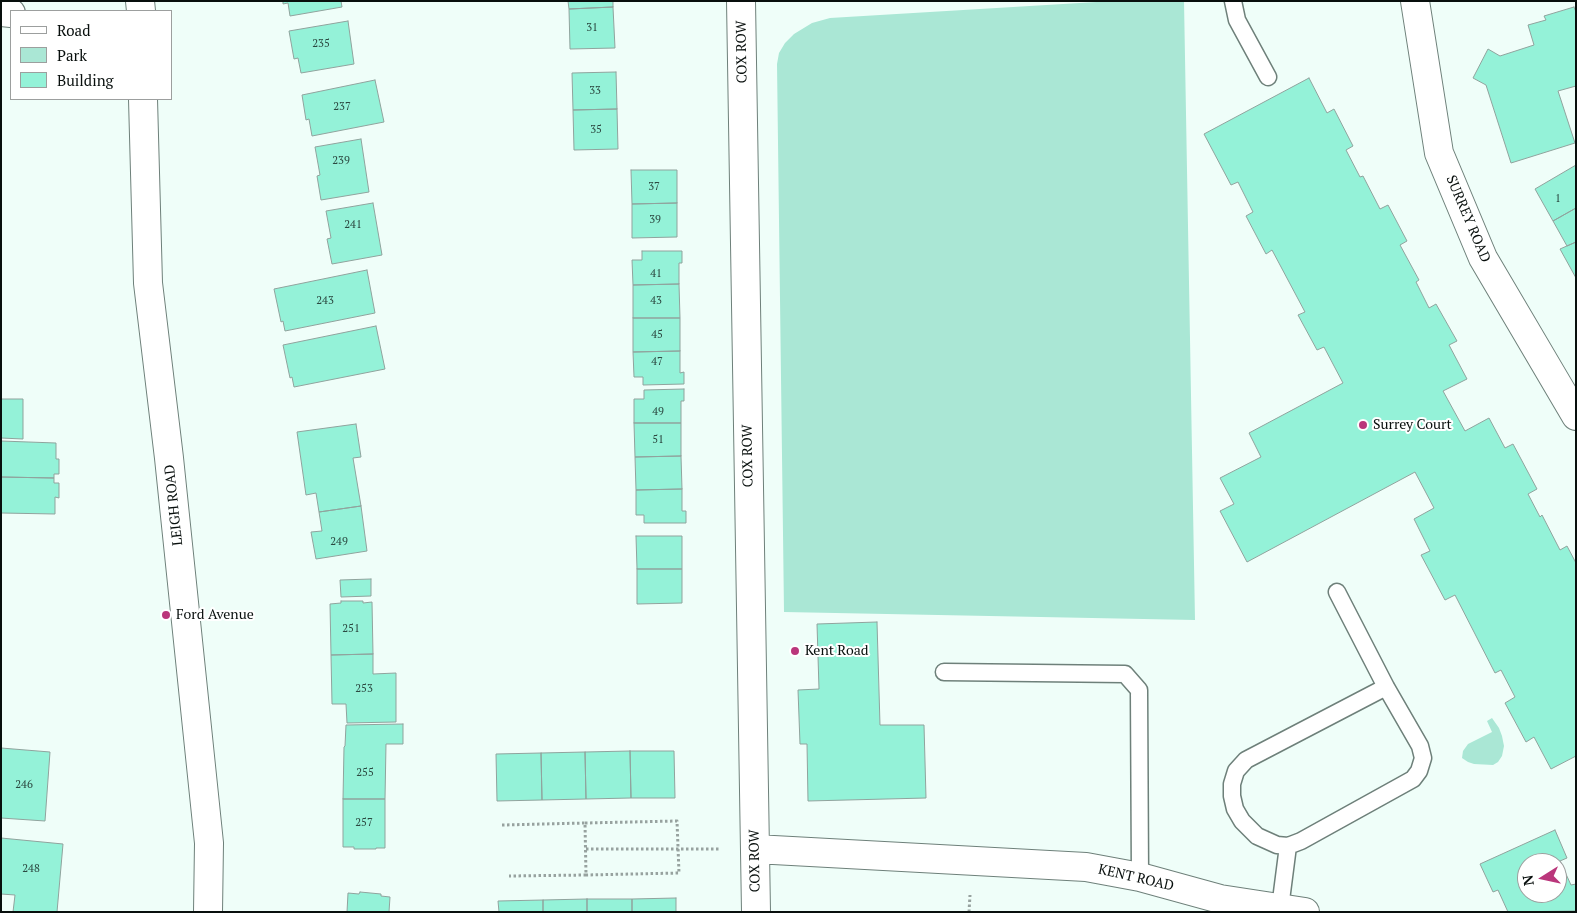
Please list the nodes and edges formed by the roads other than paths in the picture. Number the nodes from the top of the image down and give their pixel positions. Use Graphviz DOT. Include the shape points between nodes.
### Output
graph roads {
  1 [pos="741,1"];
  2 [pos="1233,1"];
  3 [pos="1415,1"];
  4 [pos="1268,78"];
  5 [pos="144,100"];
  6 [pos="1576,416"];
  7 [pos="1337,592"];
  8 [pos="944,672"];
  9 [pos="1386,686"];
  10 [pos="1288,846"];
  11 [pos="755,849"];
  12 [pos="1140,877"];
  13 [pos="1292,910"];
  14 [pos="208,912"];
  15 [pos="756,912"];
  1 -- 11 [label="street, COX ROW"];
  2 -- 4 [label="lane" via="1237,20"];
  3 -- 6 [label="street, SURREY ROAD" via="1439,153 1484,258"];
  5 -- 14 [label="street, LEIGH ROAD" via="148,283 209,843"];
  7 -- 9 [label="lane"];
  8 -- 12 [label="lane" via="1124,674 1139,690"];
  9 -- 10 [label="lane" via="1420,746 1423,758 1420,771 1413,779"];
  9 -- 10 [label="lane" via="1246,760 1236,771 1232,796 1242,821 1257,836"];
  10 -- 13 [label="lane"];
  11 -- 12 [label="street, KENT ROAD" via="1086,867"];
  11 -- 15 [label="street, COX ROW"];
  12 -- 13 [label="street, KENT ROAD" via="1220,899"];
}
